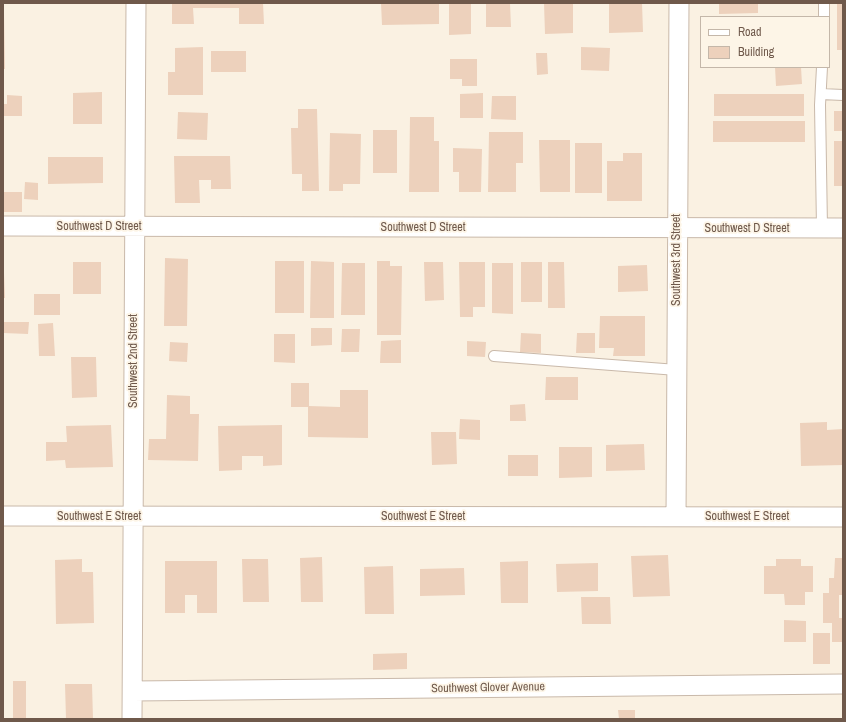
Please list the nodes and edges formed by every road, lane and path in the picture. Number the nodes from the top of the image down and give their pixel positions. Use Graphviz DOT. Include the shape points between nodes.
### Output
graph roads {
  1 [pos="136,3"];
  2 [pos="679,3"];
  3 [pos="824,3"];
  4 [pos="824,16"];
  5 [pos="822,68"];
  6 [pos="821,94"];
  7 [pos="843,95"];
  8 [pos="3,226"];
  9 [pos="135,227"];
  10 [pos="822,228"];
  11 [pos="843,228"];
  12 [pos="677,229"];
  13 [pos="494,356"];
  14 [pos="677,370"];
  15 [pos="3,516"];
  16 [pos="133,517"];
  17 [pos="676,517"];
  18 [pos="843,518"];
  19 [pos="843,684"];
  20 [pos="133,691"];
  21 [pos="132,719"];
  1 -- 9 [label="street, Southwest 2nd Street"];
  2 -- 12 [label="street, Southwest 3rd Street"];
  3 -- 4 [label="lane"];
  5 -- 6 [label="lane"];
  6 -- 7 [label="lane"];
  6 -- 10 [label="lane"];
  8 -- 9 [label="street, Southwest D Street"];
  9 -- 12 [label="street, Southwest D Street"];
  9 -- 16 [label="street, Southwest 2nd Street"];
  10 -- 11 [label="street, Southwest D Street"];
  10 -- 12 [label="street, Southwest D Street"];
  12 -- 14 [label="street, Southwest 3rd Street"];
  13 -- 14 [label="lane"];
  14 -- 17 [label="street, Southwest 3rd Street"];
  15 -- 16 [label="street, Southwest E Street"];
  16 -- 17 [label="street, Southwest E Street"];
  16 -- 20 [label="street, Southwest 2nd Street"];
  17 -- 18 [label="street, Southwest E Street"];
  19 -- 20 [label="street, Southwest Glover Avenue"];
  20 -- 21 [label="street, Southwest 2nd Street"];
}
